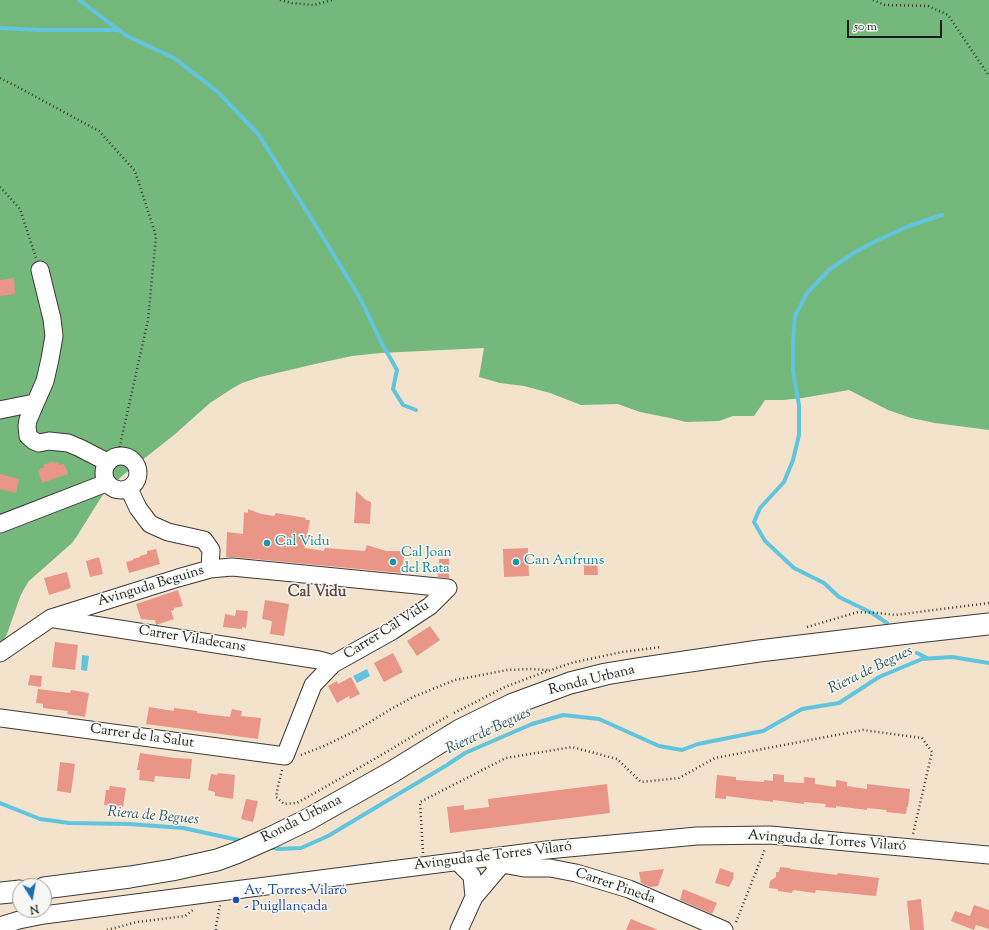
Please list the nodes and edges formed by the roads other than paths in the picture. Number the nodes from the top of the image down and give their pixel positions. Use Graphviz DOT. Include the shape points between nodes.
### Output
graph roads {
  1 [pos="40,270"];
  2 [pos="34,403"];
  3 [pos="0,410"];
  4 [pos="112,459"];
  5 [pos="106,483"];
  6 [pos="129,489"];
  7 [pos="0,524"];
  8 [pos="210,569"];
  9 [pos="51,618"];
  10 [pos="989,624"];
  11 [pos="0,653"];
  12 [pos="333,664"];
  13 [pos="0,718"];
  14 [pos="285,756"];
  15 [pos="989,855"];
  16 [pos="458,862"];
  17 [pos="502,864"];
  18 [pos="52,887"];
  19 [pos="12,892"];
  20 [pos="0,893"];
  21 [pos="474,897"];
  22 [pos="0,926"];
  23 [pos="730,926"];
  24 [pos="459,930"];
  1 -- 2 [label="street" via="54,336 45,381"];
  2 -- 3 [label="street"];
  2 -- 4 [label="street" via="27,426 31,439 39,443 68,443"];
  4 -- 5 [label="street" via="104,467"];
  4 -- 6 [label="street" via="127,456 135,463 138,477"];
  5 -- 6 [label="street" via="120,491"];
  5 -- 7 [label="street"];
  6 -- 8 [label="street, Avinguda Beguins" via="138,508 150,524 168,532 204,540 211,550"];
  8 -- 9 [label="street, Avinguda Beguins"];
  8 -- 12 [label="street, Carrer Cal Vidu" via="232,567 448,588 430,606"];
  9 -- 11 [label="street, Avinguda Beguins"];
  9 -- 12 [label="street, Carrer Viladecans" via="312,658"];
  10 -- 18 [label="main road, Ronda Urbana" via="713,658 606,674 570,683 513,704 460,730 307,820 236,853 172,870"];
  12 -- 14 [label="street, Carrer Cal Vidu" via="313,685"];
  13 -- 14 [label="street, Carrer de la Salut"];
  15 -- 16 [label="street, Avinguda de Torres Vilaró" via="770,835 697,836 547,850"];
  16 -- 17 [label="street, Carrer Pineda"];
  16 -- 21 [label="street" via="472,876"];
  16 -- 22 [label="street, Avinguda de Torres Vilaró" via="44,915"];
  17 -- 21 [label="street"];
  17 -- 23 [label="street, Carrer Pineda" via="576,873 629,889"];
  19 -- 20 [label="main road"];
  21 -- 24 [label="street"];
}
